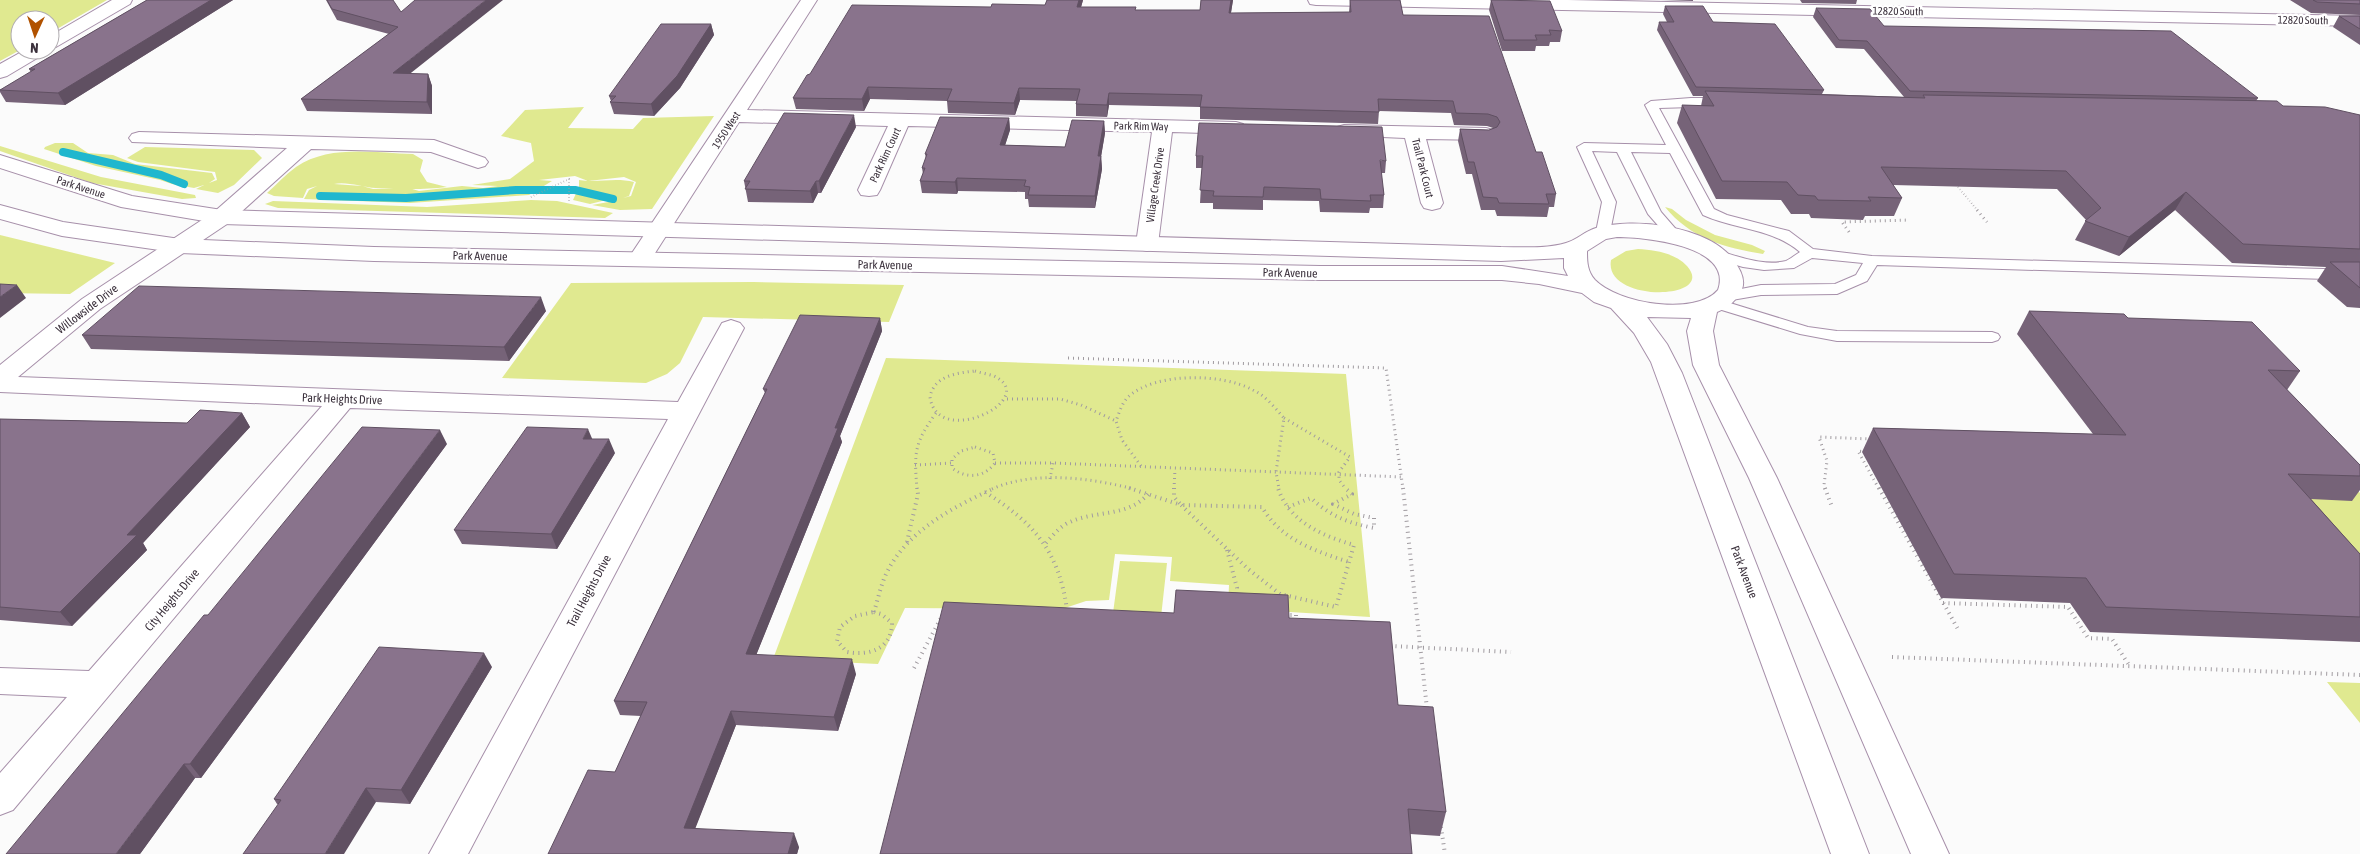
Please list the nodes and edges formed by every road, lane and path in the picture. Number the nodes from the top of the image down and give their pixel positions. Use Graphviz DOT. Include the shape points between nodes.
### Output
graph roads {
  1 [pos="124,0"];
  2 [pos="809,0"];
  3 [pos="1316,0"];
  4 [pos="2229,0"];
  5 [pos="1600,3"];
  6 [pos="1912,6"];
  7 [pos="2255,19"];
  8 [pos="2360,21"];
  9 [pos="60,37"];
  10 [pos="21,60"];
  11 [pos="0,72"];
  12 [pos="1740,102"];
  13 [pos="735,116"];
  14 [pos="901,120"];
  15 [pos="1163,126"];
  16 [pos="1250,128"];
  17 [pos="1328,130"];
  18 [pos="1414,132"];
  19 [pos="1486,134"];
  20 [pos="139,138"];
  21 [pos="305,143"];
  22 [pos="1622,148"];
  23 [pos="1673,149"];
  24 [pos="0,161"];
  25 [pos="478,162"];
  26 [pos="1958,187"];
  27 [pos="869,190"];
  28 [pos="570,196"];
  29 [pos="528,198"];
  30 [pos="1432,203"];
  31 [pos="0,212"];
  32 [pos="222,217"];
  33 [pos="1909,220"];
  34 [pos="1987,222"];
  35 [pos="661,229"];
  36 [pos="1603,232"];
  37 [pos="1850,234"];
  38 [pos="1674,235"];
  39 [pos="1147,244"];
  40 [pos="180,246"];
  41 [pos="1576,248"];
  42 [pos="1809,253"];
  43 [pos="1714,254"];
  44 [pos="640,259"];
  45 [pos="1872,260"];
  46 [pos="2360,275"];
  47 [pos="1589,287"];
  48 [pos="1618,303"];
  49 [pos="1716,303"];
  50 [pos="731,328"];
  51 [pos="1992,337"];
  52 [pos="1068,358"];
  53 [pos="0,378"];
  54 [pos="0,384"];
  55 [pos="1007,399"];
  56 [pos="343,400"];
  57 [pos="685,411"];
  58 [pos="936,413"];
  59 [pos="1284,418"];
  60 [pos="1116,421"];
  61 [pos="1876,439"];
  62 [pos="1876,452"];
  63 [pos="952,463"];
  64 [pos="995,463"];
  65 [pos="1053,463"];
  66 [pos="915,465"];
  67 [pos="1140,466"];
  68 [pos="1175,469"];
  69 [pos="1276,472"];
  70 [pos="1337,474"];
  71 [pos="1402,477"];
  72 [pos="1050,478"];
  73 [pos="985,492"];
  74 [pos="1149,493"];
  75 [pos="1181,505"];
  76 [pos="1288,507"];
  77 [pos="1832,507"];
  78 [pos="1046,542"];
  79 [pos="906,543"];
  80 [pos="1227,550"];
  81 [pos="1349,562"];
  82 [pos="1943,603"];
  83 [pos="1236,605"];
  84 [pos="874,612"];
  85 [pos="1068,614"];
  86 [pos="1279,614"];
  87 [pos="951,618"];
  88 [pos="1297,624"];
  89 [pos="1959,631"];
  90 [pos="1382,645"];
  91 [pos="1419,647"];
  92 [pos="1511,652"];
  93 [pos="1892,657"];
  94 [pos="2130,666"];
  95 [pos="914,668"];
  96 [pos="2360,675"];
  97 [pos="0,681"];
  98 [pos="99,685"];
  99 [pos="1428,716"];
  100 [pos="0,799"];
  101 [pos="1441,824"];
  102 [pos="448,854"];
  103 [pos="1445,854"];
  104 [pos="1850,854"];
  105 [pos="1930,854"];
  1 -- 9 [label="street"];
  2 -- 13 [label="street, 1950 West"];
  3 -- 5 [label="street, 12820 South"];
  4 -- 7 [label="street"];
  5 -- 6 [label="street, 12820 South"];
  6 -- 7 [label="street, 12820 South"];
  7 -- 8 [label="street, 12820 South"];
  10 -- 11 [label="street"];
  12 -- 23 [label="lane" via="1650,105"];
  13 -- 14 [label="street, Park Rim Way"];
  13 -- 35 [label="street, 1950 West"];
  14 -- 15 [label="street, Park Rim Way"];
  14 -- 27 [label="street, Park Rim Court"];
  15 -- 16 [label="street, Park Rim Way"];
  15 -- 39 [label="street, Village Creek Drive"];
  17 -- 18 [label="street"];
  18 -- 19 [label="street"];
  18 -- 30 [label="street, Trail Park Court"];
  20 -- 21 [label="street"];
  21 -- 25 [label="street" via="434,146"];
  21 -- 32 [label="street"];
  22 -- 23 [label="lane"];
  22 -- 36 [label="lane" via="1584,147 1609,202"];
  22 -- 38 [label="lane" via="1655,214"];
  23 -- 42 [label="lane" via="1708,212 1734,222 1775,229 1792,237"];
  24 -- 32 [label="street, Park Avenue" via="129,202"];
  26 -- 34 [label="path"];
  28 -- 29 [label="path" via="569,179"];
  31 -- 40 [label="street, Park Avenue" via="62,229"];
  32 -- 35 [label="street, Park Avenue"];
  32 -- 40 [label="street"];
  33 -- 37 [label="path" via="1842,222"];
  35 -- 39 [label="street, Park Avenue"];
  35 -- 44 [label="street, 1950 West"];
  36 -- 38 [label="street, Park Avenue" via="1624,229"];
  36 -- 41 [label="street, Park Avenue" via="1591,236"];
  38 -- 43 [label="street, Park Avenue"];
  39 -- 41 [label="street, Park Avenue" via="1501,254 1533,254"];
  40 -- 44 [label="street, Park Avenue" via="374,254"];
  40 -- 53 [label="street, Willowside Drive" via="91,304"];
  41 -- 47 [label="street, Park Avenue" via="1572,261 1577,274"];
  42 -- 43 [label="lane" via="1789,265 1780,266 1743,263"];
  42 -- 45 [label="lane"];
  43 -- 49 [label="street, Park Avenue" via="1731,276 1731,286"];
  44 -- 47 [label="street, Park Avenue" via="1310,273 1502,273"];
  45 -- 46 [label="lane"];
  45 -- 49 [label="lane" via="1862,278 1837,289 1761,290"];
  47 -- 48 [label="street, Park Avenue"];
  48 -- 49 [label="street, Park Avenue" via="1663,313 1685,313"];
  48 -- 104 [label="street, Park Avenue" via="1639,320 1657,344"];
  49 -- 51 [label="lane" via="1806,331 1837,336"];
  49 -- 105 [label="street, Park Avenue" via="1700,331 1706,365 1763,478"];
  50 -- 57 [label="street, Trail Heights Drive"];
  52 -- 71 [label="path" via="1386,368"];
  54 -- 56 [label="street, Park Heights Drive"];
  55 -- 58 [label="path" via="982,417 957,420"];
  55 -- 58 [label="path" via="1008,391 998,378 975,371 962,372 939,381 932,389 930,406"];
  55 -- 60 [label="path" via="1060,399"];
  56 -- 57 [label="street, Park Heights Drive"];
  56 -- 98 [label="street, City Heights Drive"];
  57 -- 102 [label="street, Trail Heights Drive"];
  58 -- 66 [label="path" via="921,434"];
  59 -- 60 [label="path" via="1270,401 1250,388 1223,381 1188,378 1150,384 1127,398"];
  59 -- 69 [label="path"];
  59 -- 70 [label="path" via="1350,457"];
  60 -- 67 [label="path" via="1122,440"];
  61 -- 77 [label="path" via="1819,437 1827,461 1824,485"];
  62 -- 82 [label="path" via="1858,451"];
  63 -- 64 [label="path" via="956,472 967,476 982,474"];
  63 -- 64 [label="path" via="961,451 976,447 989,450"];
  63 -- 66 [label="path"];
  64 -- 65 [label="path"];
  65 -- 67 [label="path"];
  65 -- 72 [label="path"];
  66 -- 79 [label="path" via="918,494"];
  67 -- 68 [label="path"];
  68 -- 69 [label="path"];
  68 -- 75 [label="path" via="1174,497"];
  69 -- 70 [label="path"];
  69 -- 76 [label="path" via="1278,490"];
  70 -- 71 [label="path"];
  70 -- 76 [label="path" via="1342,486 1352,494 1334,504 1354,514 1374,518 1374,528 1348,523 1327,514 1311,498"];
  71 -- 91 [label="path"];
  72 -- 73 [label="path" via="1006,483"];
  72 -- 74 [label="path" via="1102,481"];
  73 -- 78 [label="path" via="1013,509"];
  73 -- 79 [label="path" via="945,513"];
  74 -- 75 [label="path"];
  74 -- 78 [label="path" via="1136,506 1117,513 1079,518 1063,524"];
  75 -- 80 [label="path"];
  75 -- 81 [label="path" via="1262,507 1274,525 1295,540"];
  76 -- 81 [label="path" via="1303,522 1325,536 1354,545"];
  78 -- 85 [label="path" via="1065,584"];
  79 -- 84 [label="path" via="887,572"];
  80 -- 81 [label="path" via="1280,594 1336,607"];
  80 -- 83 [label="path" via="1237,588"];
  82 -- 89 [label="path"];
  82 -- 94 [label="path" via="2068,607 2088,638 2112,639"];
  84 -- 84 [label="path" via="855,616 840,627 837,641 847,652 873,652 887,643 892,623"];
  86 -- 88 [label="path" via="1296,615"];
  87 -- 95 [label="path" via="942,618"];
  90 -- 91 [label="path"];
  91 -- 92 [label="path"];
  91 -- 99 [label="path"];
  93 -- 94 [label="path"];
  94 -- 96 [label="path"];
  97 -- 98 [label="street"];
  98 -- 100 [label="street, City Heights Drive"];
  101 -- 103 [label="path"];
}
